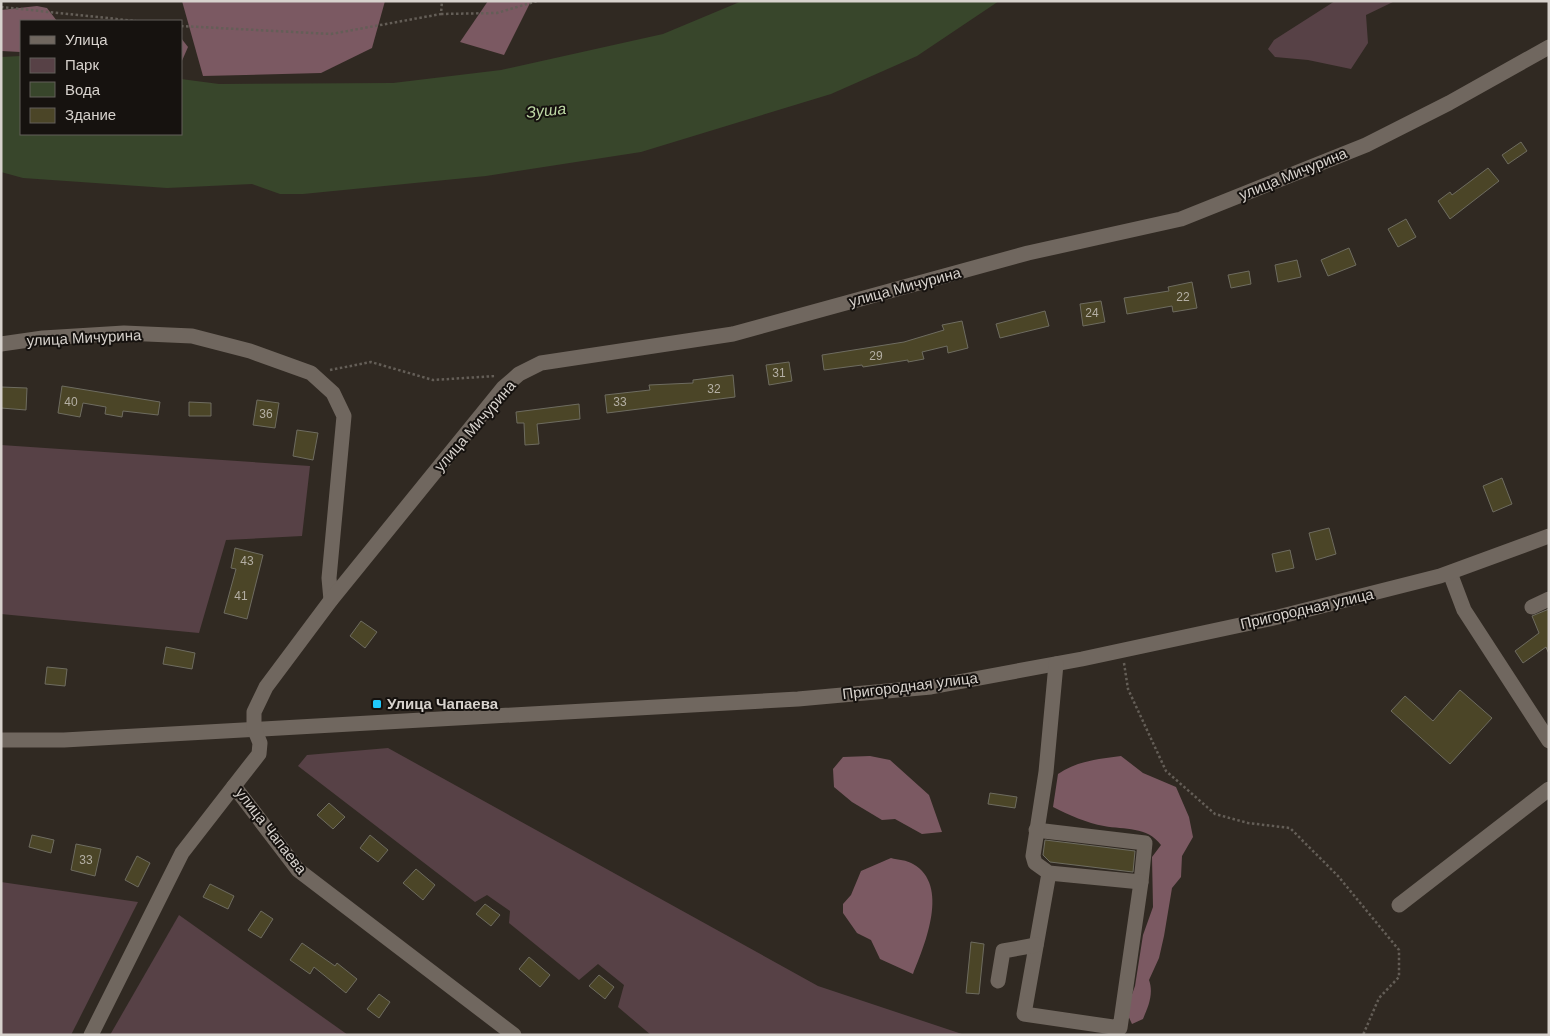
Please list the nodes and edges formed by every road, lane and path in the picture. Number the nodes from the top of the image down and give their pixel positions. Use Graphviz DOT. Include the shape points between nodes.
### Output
graph roads {
  1 [pos="442,1"];
  2 [pos="537,1"];
  3 [pos="1,7"];
  4 [pos="441,14"];
  5 [pos="126,20"];
  6 [pos="182,26"];
  7 [pos="1549,47"];
  8 [pos="1,344"];
  9 [pos="311,374"];
  10 [pos="519,374"];
  11 [pos="1549,536"];
  12 [pos="1450,573"];
  13 [pos="330,600"];
  14 [pos="1549,600"];
  15 [pos="1532,607"];
  16 [pos="1122,650"];
  17 [pos="1056,664"];
  18 [pos="254,728"];
  19 [pos="1,740"];
  20 [pos="1549,741"];
  21 [pos="234,786"];
  22 [pos="1549,789"];
  23 [pos="1036,830"];
  24 [pos="1049,873"];
  25 [pos="1141,882"];
  26 [pos="1399,905"];
  27 [pos="1036,946"];
  28 [pos="998,980"];
  29 [pos="91,1035"];
  30 [pos="514,1035"];
  31 [pos="1362,1035"];
  1 -- 4 [label="path"];
  2 -- 4 [label="path" via="497,13"];
  3 -- 5 [label="path"];
  4 -- 6 [label="path" via="331,34"];
  7 -- 10 [label="street, улица Мичурина" via="1366,145 1181,219 1028,253 733,334 541,363"];
  8 -- 9 [label="street, улица Мичурина" via="124,333 192,336 250,351"];
  9 -- 10 [label="path" via="371,362 433,380"];
  9 -- 13 [label="street, улица Мичурина" via="333,393 344,416 329,578"];
  10 -- 13 [label="street, улица Мичурина" via="503,388"];
  11 -- 12 [label="street, Пригородная улица"];
  12 -- 16 [label="street, Пригородная улица" via="1278,617"];
  12 -- 20 [label="street" via="1464,610"];
  13 -- 18 [label="street, улица Мичурина" via="266,687 254,712"];
  14 -- 15 [label="street"];
  16 -- 17 [label="street, Пригородная улица"];
  16 -- 31 [label="path" via="1128,689 1166,771 1215,814 1248,823 1290,828 1338,876 1399,950 1399,976 1379,998"];
  17 -- 18 [label="street, Пригородная улица" via="931,687 798,699"];
  17 -- 23 [label="street" via="1046,772"];
  18 -- 19 [label="street" via="64,740"];
  18 -- 21 [label="street, улица Чапаева" via="260,743 259,754"];
  21 -- 29 [label="street" via="182,853"];
  21 -- 30 [label="street, улица Чапаева" via="298,870"];
  22 -- 26 [label="street"];
  23 -- 24 [label="street" via="1035,864"];
  23 -- 25 [label="street" via="1144,843"];
  24 -- 25 [label="street"];
  24 -- 27 [label="street"];
  25 -- 27 [label="street" via="1120,1028 1024,1014"];
  27 -- 28 [label="street" via="1003,951"];
}
